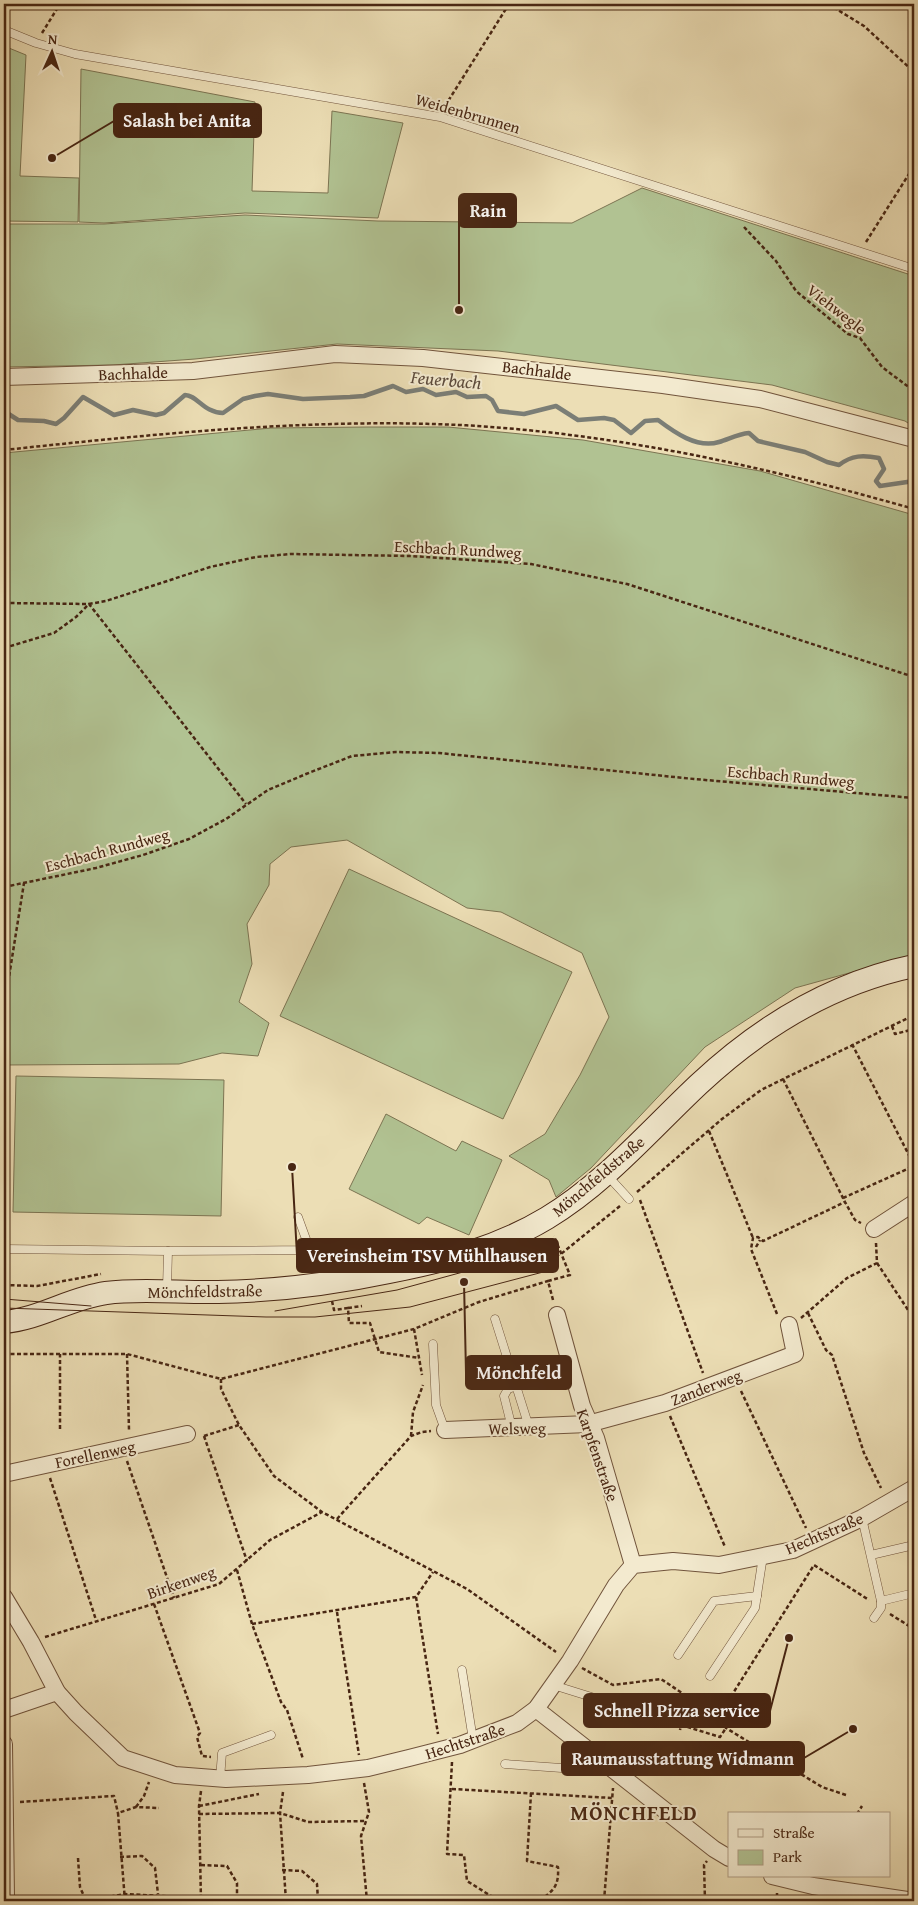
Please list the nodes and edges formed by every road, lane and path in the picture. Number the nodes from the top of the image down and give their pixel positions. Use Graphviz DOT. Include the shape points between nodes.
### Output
graph roads {
  1 [pos="60,4"];
  2 [pos="510,4"];
  3 [pos="828,4"];
  4 [pos="4,30"];
  5 [pos="36,43"];
  6 [pos="914,72"];
  7 [pos="440,117"];
  8 [pos="914,166"];
  9 [pos="737,212"];
  10 [pos="860,252"];
  11 [pos="914,269"];
  12 [pos="4,378"];
  13 [pos="914,391"];
  14 [pos="914,439"];
  15 [pos="4,450"];
  16 [pos="914,509"];
  17 [pos="4,604"];
  18 [pos="89,604"];
  19 [pos="4,648"];
  20 [pos="914,677"];
  21 [pos="914,798"];
  22 [pos="246,804"];
  23 [pos="24,883"];
  24 [pos="4,887"];
  25 [pos="914,966"];
  26 [pos="892,971"];
  27 [pos="914,978"];
  28 [pos="4,1008"];
  29 [pos="914,1014"];
  30 [pos="892,1026"];
  31 [pos="914,1029"];
  32 [pos="852,1044"];
  33 [pos="783,1079"];
  34 [pos="709,1131"];
  35 [pos="914,1165"];
  36 [pos="606,1173"];
  37 [pos="843,1198"];
  38 [pos="629,1199"];
  39 [pos="845,1202"];
  40 [pos="914,1203"];
  41 [pos="644,1210"];
  42 [pos="298,1217"];
  43 [pos="544,1220"];
  44 [pos="874,1229"];
  45 [pos="753,1238"];
  46 [pos="760,1240"];
  47 [pos="756,1246"];
  48 [pos="4,1249"];
  49 [pos="168,1250"];
  50 [pos="758,1252"];
  51 [pos="561,1254"];
  52 [pos="753,1255"];
  53 [pos="877,1263"];
  54 [pos="531,1265"];
  55 [pos="764,1266"];
  56 [pos="759,1269"];
  57 [pos="106,1274"];
  58 [pos="344,1281"];
  59 [pos="548,1281"];
  60 [pos="4,1285"];
  61 [pos="167,1292"];
  62 [pos="776,1295"];
  63 [pos="771,1298"];
  64 [pos="362,1306"];
  65 [pos="348,1308"];
  66 [pos="808,1313"];
  67 [pos="557,1315"];
  68 [pos="495,1319"];
  69 [pos="914,1319"];
  70 [pos="4,1322"];
  71 [pos="782,1324"];
  72 [pos="414,1329"];
  73 [pos="374,1339"];
  74 [pos="433,1344"];
  75 [pos="4,1354"];
  76 [pos="60,1354"];
  77 [pos="127,1354"];
  78 [pos="419,1358"];
  79 [pos="734,1376"];
  80 [pos="221,1378"];
  81 [pos="517,1386"];
  82 [pos="707,1386"];
  83 [pos="665,1403"];
  84 [pos="588,1424"];
  85 [pos="239,1425"];
  86 [pos="512,1428"];
  87 [pos="530,1428"];
  88 [pos="60,1429"];
  89 [pos="445,1430"];
  90 [pos="187,1434"];
  91 [pos="204,1436"];
  92 [pos="411,1436"];
  93 [pos="126,1448"];
  94 [pos="46,1465"];
  95 [pos="4,1474"];
  96 [pos="914,1488"];
  97 [pos="886,1504"];
  98 [pos="322,1512"];
  99 [pos="862,1518"];
  100 [pos="337,1519"];
  101 [pos="812,1540"];
  102 [pos="914,1545"];
  103 [pos="871,1555"];
  104 [pos="763,1556"];
  105 [pos="247,1560"];
  106 [pos="732,1563"];
  107 [pos="633,1565"];
  108 [pos="236,1570"];
  109 [pos="433,1572"];
  110 [pos="914,1593"];
  111 [pos="757,1596"];
  112 [pos="4,1597"];
  113 [pos="416,1597"];
  114 [pos="174,1598"];
  115 [pos="154,1604"];
  116 [pos="881,1604"];
  117 [pos="337,1612"];
  118 [pos="874,1618"];
  119 [pos="96,1620"];
  120 [pos="252,1624"];
  121 [pos="914,1629"];
  122 [pos="31,1642"];
  123 [pos="678,1655"];
  124 [pos="570,1661"];
  125 [pos="462,1670"];
  126 [pos="710,1676"];
  127 [pos="553,1685"];
  128 [pos="57,1692"];
  129 [pos="536,1709"];
  130 [pos="4,1710"];
  131 [pos="718,1717"];
  132 [pos="662,1719"];
  133 [pos="681,1725"];
  134 [pos="726,1728"];
  135 [pos="272,1735"];
  136 [pos="473,1740"];
  137 [pos="4,1744"];
  138 [pos="446,1749"];
  139 [pos="590,1752"];
  140 [pos="505,1764"];
  141 [pos="153,1768"];
  142 [pos="361,1769"];
  143 [pos="616,1773"];
  144 [pos="286,1775"];
  145 [pos="308,1775"];
  146 [pos="266,1777"];
  147 [pos="215,1778"];
  148 [pos="452,1789"];
  149 [pos="531,1793"];
  150 [pos="846,1795"];
  151 [pos="612,1798"];
  152 [pos="5,1803"];
  153 [pos="862,1806"];
  154 [pos="136,1807"];
  155 [pos="159,1808"];
  156 [pos="858,1812"];
  157 [pos="118,1813"];
  158 [pos="280,1813"];
  159 [pos="199,1814"];
  160 [pos="366,1821"];
  161 [pos="714,1849"];
  162 [pos="120,1857"];
  163 [pos="728,1857"];
  164 [pos="78,1858"];
  165 [pos="201,1865"];
  166 [pos="282,1870"];
  167 [pos="780,1878"];
  168 [pos="125,1894"];
  169 [pos="158,1895"];
  170 [pos="4,1897"];
  171 [pos="201,1900"];
  172 [pos="86,1901"];
  173 [pos="125,1901"];
  174 [pos="237,1901"];
  175 [pos="255,1901"];
  176 [pos="286,1901"];
  177 [pos="318,1901"];
  178 [pos="367,1901"];
  179 [pos="499,1901"];
  180 [pos="538,1901"];
  181 [pos="604,1901"];
  182 [pos="705,1901"];
  183 [pos="914,1901"];
  1 -- 5 [label="path"];
  2 -- 7 [label="path"];
  3 -- 6 [label="path" via="864,26"];
  4 -- 5 [label="lane, Weidenbrunnen"];
  5 -- 7 [label="lane, Weidenbrunnen" via="75,54"];
  7 -- 9 [label="lane, Weidenbrunnen"];
  8 -- 10 [label="path"];
  9 -- 10 [label="lane, Weidenbrunnen"];
  9 -- 13 [label="path, Viehwegle" via="749,234 776,261 796,291 848,334 860,338 882,367"];
  10 -- 11 [label="lane, Weidenbrunnen"];
  12 -- 14 [label="street, Bachhalde" via="193,371 335,354 423,358 760,398"];
  15 -- 16 [label="path" via="295,426 422,424 493,427 585,438 762,470"];
  17 -- 18 [label="path"];
  18 -- 19 [label="path, Eschbach Rundweg" via="54,632"];
  18 -- 20 [label="path, Eschbach Rundweg" via="210,567 256,557 291,554 411,556 531,564 627,584"];
  18 -- 22 [label="path"];
  21 -- 22 [label="path, Eschbach Rundweg" via="439,753 396,752 352,756 268,790"];
  22 -- 23 [label="path, Eschbach Rundweg" via="189,839 143,856"];
  23 -- 24 [label="path, Eschbach Rundweg"];
  23 -- 28 [label="path"];
  25 -- 26 [label="main road, Mönchfeldstraße"];
  26 -- 27 [label="street"];
  26 -- 36 [label="main road, Mönchfeldstraße" via="811,1002 775,1024 700,1083"];
  29 -- 30 [label="path"];
  30 -- 31 [label="path" via="895,1034"];
  30 -- 32 [label="path"];
  32 -- 33 [label="path"];
  32 -- 35 [label="path"];
  33 -- 34 [label="path" via="761,1090"];
  33 -- 37 [label="path"];
  34 -- 38 [label="path"];
  34 -- 45 [label="path"];
  35 -- 37 [label="path"];
  36 -- 38 [label="lane"];
  36 -- 43 [label="main road, Mönchfeldstraße"];
  37 -- 39 [label="path"];
  38 -- 51 [label="path"];
  39 -- 44 [label="path" via="855,1220"];
  39 -- 46 [label="path" via="763,1242"];
  40 -- 44 [label="street"];
  41 -- 82 [label="path"];
  42 -- 49 [label="lane" via="310,1250"];
  43 -- 51 [label="path" via="552,1230"];
  43 -- 58 [label="main road, Mönchfeldstraße" via="494,1245 467,1254"];
  44 -- 53 [label="path"];
  45 -- 46 [label="path"];
  45 -- 52 [label="path"];
  46 -- 47 [label="path"];
  48 -- 49 [label="lane"];
  49 -- 61 [label="lane"];
  50 -- 52 [label="path"];
  51 -- 54 [label="path"];
  51 -- 59 [label="path" via="570,1275"];
  52 -- 56 [label="path"];
  53 -- 66 [label="path" via="847,1278"];
  53 -- 69 [label="path"];
  55 -- 56 [label="path"];
  56 -- 63 [label="path"];
  57 -- 60 [label="path" via="97,1273 37,1286"];
  58 -- 61 [label="main road, Mönchfeldstraße" via="271,1290"];
  58 -- 65 [label="path" via="345,1292 331,1295 334,1310"];
  59 -- 67 [label="path"];
  59 -- 72 [label="path" via="479,1302"];
  61 -- 70 [label="main road, Mönchfeldstraße" via="107,1293 37,1316"];
  62 -- 63 [label="path"];
  63 -- 71 [label="path"];
  64 -- 65 [label="path"];
  65 -- 73 [label="path" via="349,1323 370,1323"];
  66 -- 71 [label="path"];
  66 -- 97 [label="path" via="826,1350 832,1355 864,1454"];
  67 -- 84 [label="street, Karpfenstraße"];
  68 -- 81 [label="lane"];
  71 -- 79 [label="street, Zanderweg" via="795,1354"];
  72 -- 73 [label="path"];
  72 -- 78 [label="path"];
  73 -- 78 [label="path" via="380,1352"];
  73 -- 80 [label="path"];
  74 -- 89 [label="lane" via="436,1405"];
  75 -- 76 [label="path"];
  76 -- 77 [label="path"];
  76 -- 88 [label="path"];
  77 -- 80 [label="path"];
  77 -- 93 [label="path"];
  78 -- 92 [label="path" via="424,1384 413,1412"];
  79 -- 82 [label="street, Zanderweg"];
  79 -- 101 [label="path"];
  80 -- 85 [label="path" via="222,1389"];
  81 -- 86 [label="lane" via="508,1389 504,1396"];
  81 -- 87 [label="lane"];
  82 -- 83 [label="street, Zanderweg"];
  83 -- 84 [label="street, Zanderweg"];
  83 -- 106 [label="path"];
  84 -- 87 [label="street, Welsweg"];
  84 -- 107 [label="street, Karpfenstraße" via="596,1438"];
  85 -- 91 [label="path"];
  85 -- 98 [label="path" via="274,1476"];
  86 -- 87 [label="street, Welsweg"];
  86 -- 89 [label="street, Welsweg"];
  89 -- 92 [label="path"];
  90 -- 91 [label="path" via="189,1440"];
  90 -- 93 [label="street, Forellenweg"];
  91 -- 105 [label="path"];
  92 -- 100 [label="path"];
  93 -- 94 [label="street, Forellenweg"];
  93 -- 114 [label="path"];
  94 -- 95 [label="street, Forellenweg"];
  94 -- 119 [label="path"];
  96 -- 97 [label="street, Hechtstraße"];
  97 -- 99 [label="street, Hechtstraße"];
  98 -- 100 [label="path"];
  98 -- 105 [label="path, Birkenweg" via="270,1540"];
  99 -- 101 [label="street, Hechtstraße"];
  99 -- 103 [label="lane"];
  100 -- 109 [label="path"];
  101 -- 104 [label="street, Hechtstraße" via="794,1550"];
  102 -- 103 [label="lane"];
  103 -- 116 [label="lane"];
  104 -- 106 [label="street, Hechtstraße"];
  104 -- 111 [label="lane"];
  105 -- 108 [label="path, Birkenweg"];
  106 -- 107 [label="street, Hechtstraße" via="673,1561"];
  107 -- 124 [label="street, Hechtstraße" via="616,1585"];
  108 -- 114 [label="path, Birkenweg" via="219,1584"];
  108 -- 120 [label="path"];
  109 -- 113 [label="path"];
  109 -- 124 [label="path" via="467,1590"];
  110 -- 116 [label="lane"];
  111 -- 123 [label="lane" via="714,1601"];
  111 -- 126 [label="lane" via="755,1608"];
  112 -- 122 [label="street, Hechtstraße"];
  113 -- 117 [label="path"];
  113 -- 138 [label="path"];
  114 -- 115 [label="path, Birkenweg"];
  115 -- 119 [label="path, Birkenweg"];
  115 -- 147 [label="path" via="200,1733 197,1737 202,1756 211,1757"];
  116 -- 118 [label="lane"];
  116 -- 121 [label="path"];
  116 -- 131 [label="path" via="814,1565"];
  117 -- 120 [label="path"];
  117 -- 142 [label="path"];
  119 -- 122 [label="path, Birkenweg"];
  120 -- 145 [label="path" via="281,1702 287,1710"];
  122 -- 128 [label="street, Hechtstraße"];
  124 -- 127 [label="street, Hechtstraße"];
  124 -- 131 [label="path" via="614,1684 661,1678"];
  125 -- 136 [label="lane"];
  127 -- 129 [label="street, Hechtstraße"];
  127 -- 132 [label="lane"];
  128 -- 130 [label="street"];
  128 -- 141 [label="street, Hechtstraße" via="123,1758"];
  129 -- 136 [label="street, Hechtstraße" via="517,1723"];
  129 -- 139 [label="street"];
  131 -- 134 [label="path"];
  133 -- 134 [label="path" via="720,1738"];
  134 -- 150 [label="path" via="822,1787"];
  135 -- 147 [label="lane" via="222,1753"];
  136 -- 138 [label="street, Hechtstraße"];
  137 -- 152 [label="street"];
  138 -- 142 [label="street, Hechtstraße"];
  138 -- 148 [label="path"];
  139 -- 140 [label="lane" via="576,1769"];
  139 -- 143 [label="street"];
  141 -- 147 [label="street, Hechtstraße" via="175,1775"];
  141 -- 154 [label="path" via="144,1796"];
  142 -- 145 [label="street, Hechtstraße"];
  142 -- 160 [label="path" via="368,1812"];
  143 -- 151 [label="path"];
  143 -- 161 [label="street"];
  144 -- 145 [label="street, Hechtstraße"];
  144 -- 146 [label="street, Hechtstraße"];
  144 -- 158 [label="path"];
  146 -- 147 [label="street, Hechtstraße"];
  146 -- 159 [label="path" via="265,1793 199,1806"];
  148 -- 149 [label="path"];
  148 -- 179 [label="path" via="447,1854 464,1855 467,1881"];
  149 -- 151 [label="path"];
  149 -- 180 [label="path" via="527,1860 558,1867 558,1882 552,1892"];
  151 -- 181 [label="path"];
  152 -- 157 [label="path" via="114,1796"];
  152 -- 170 [label="street"];
  153 -- 156 [label="path"];
  154 -- 155 [label="path"];
  154 -- 157 [label="path"];
  157 -- 162 [label="path"];
  158 -- 159 [label="path"];
  158 -- 160 [label="path" via="308,1822"];
  158 -- 166 [label="path"];
  159 -- 165 [label="path"];
  160 -- 178 [label="path" via="361,1836"];
  161 -- 163 [label="street"];
  161 -- 182 [label="path" via="704,1865"];
  162 -- 168 [label="path"];
  162 -- 169 [label="path" via="142,1856 155,1868"];
  164 -- 172 [label="path" via="80,1887"];
  165 -- 171 [label="path"];
  165 -- 174 [label="path" via="226,1866 237,1883"];
  166 -- 176 [label="path"];
  166 -- 177 [label="path" via="302,1871 317,1884"];
  167 -- 183 [label="street"];
  168 -- 169 [label="path"];
  168 -- 172 [label="path"];
  168 -- 173 [label="path"];
  169 -- 171 [label="path"];
  171 -- 174 [label="path"];
  174 -- 175 [label="path"];
}
